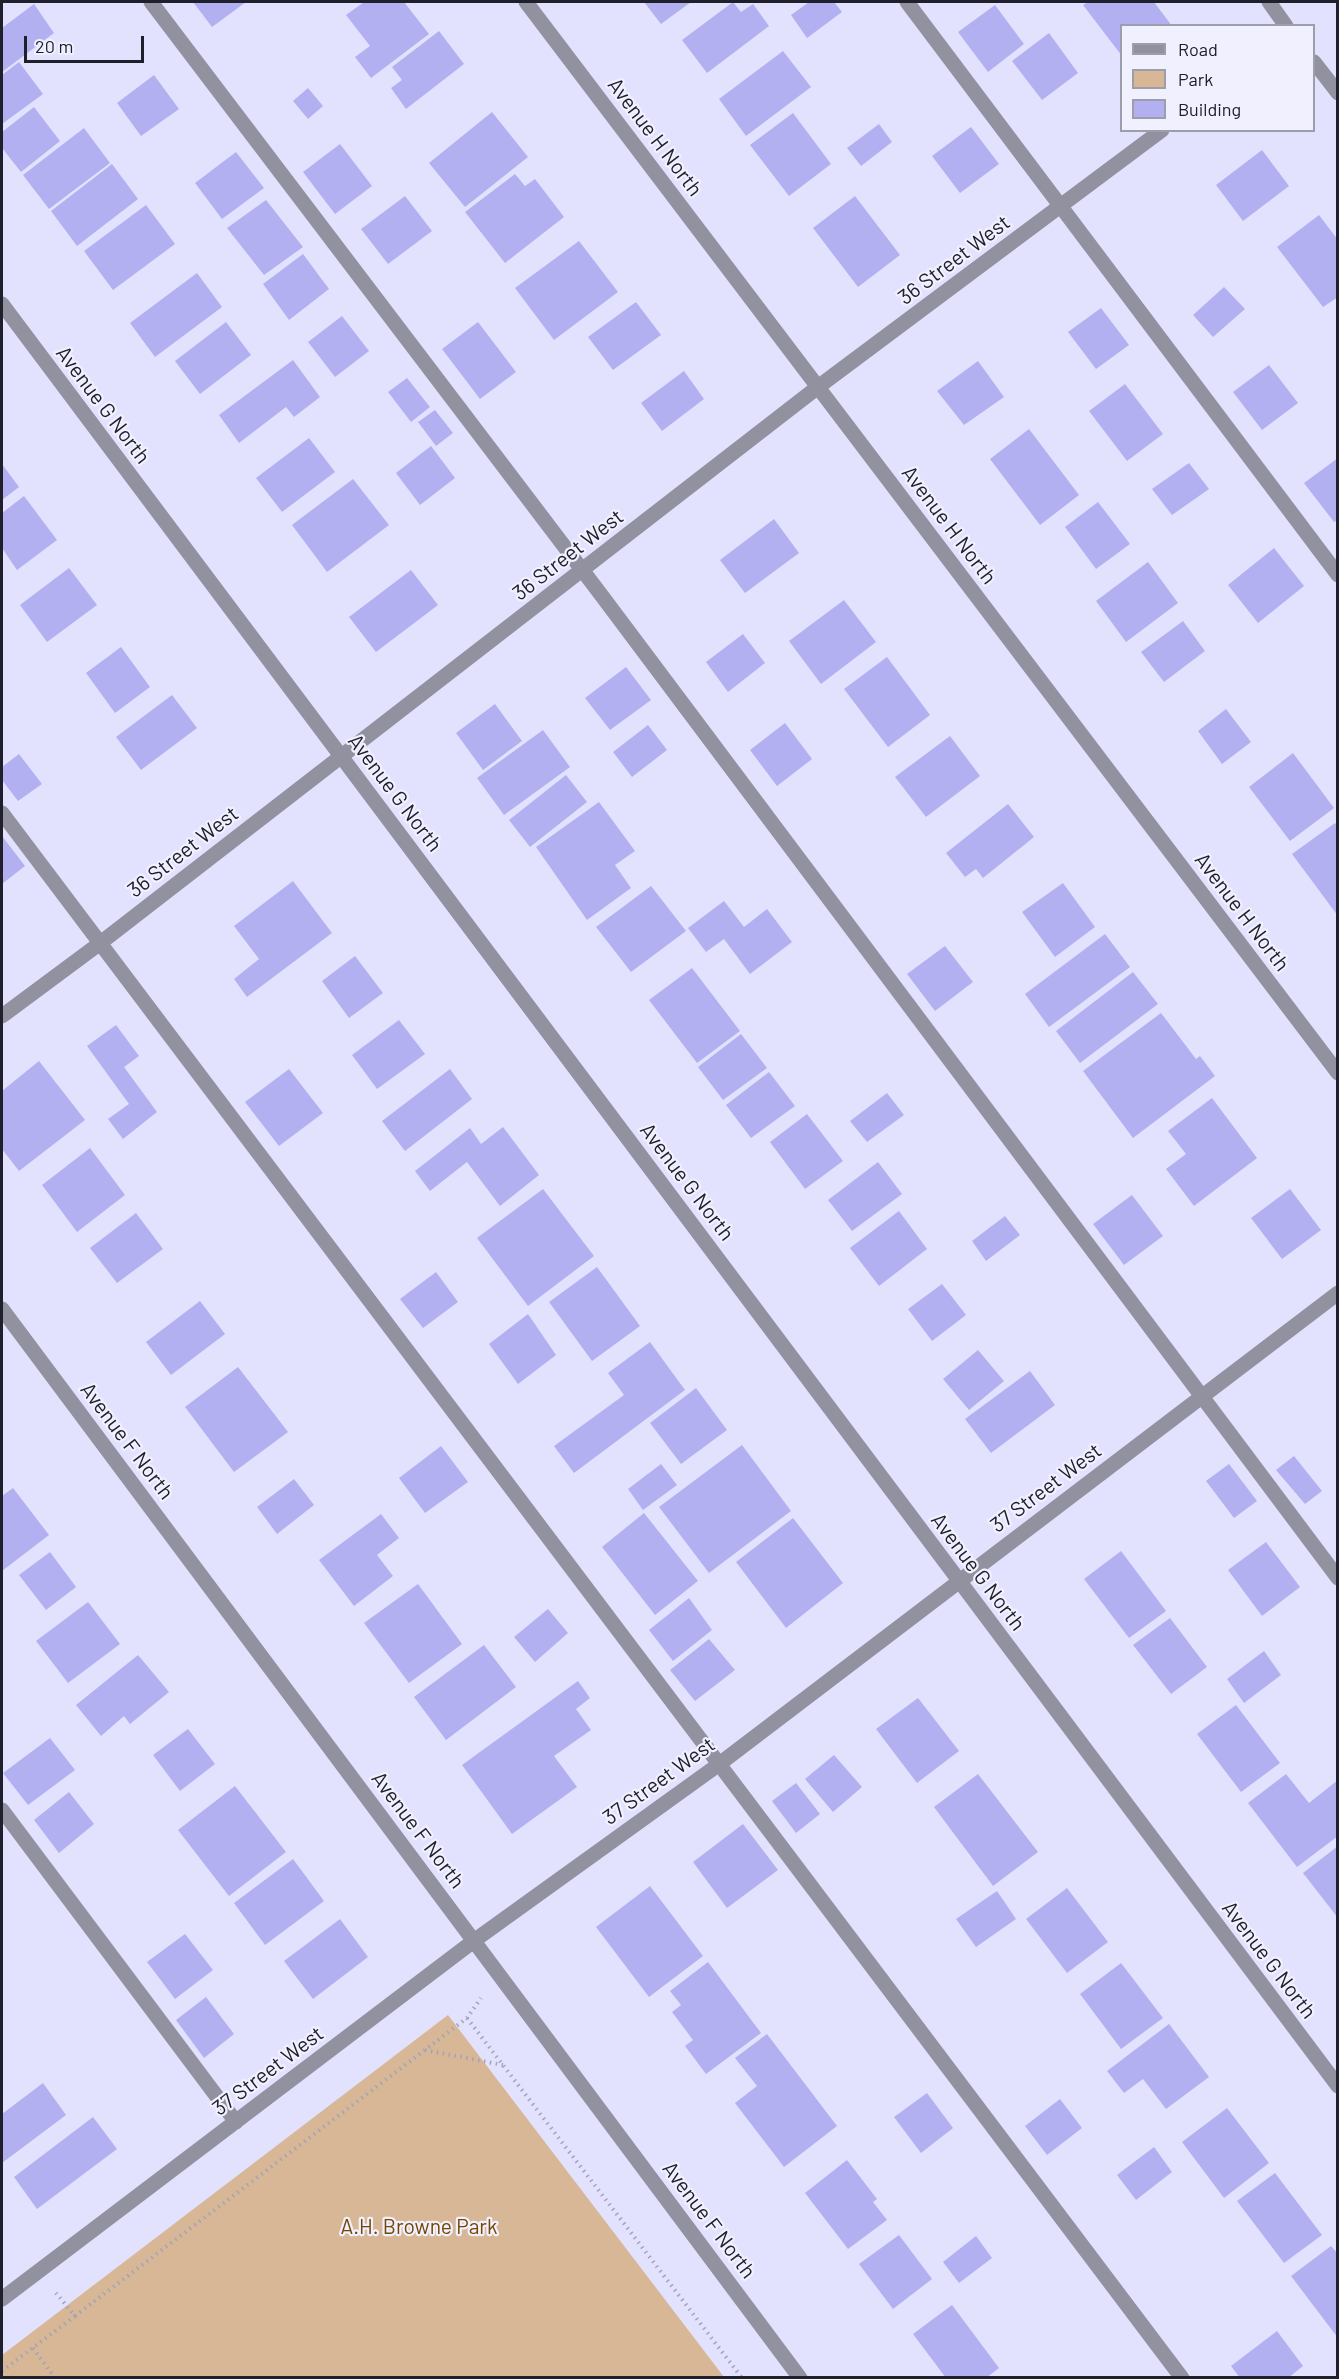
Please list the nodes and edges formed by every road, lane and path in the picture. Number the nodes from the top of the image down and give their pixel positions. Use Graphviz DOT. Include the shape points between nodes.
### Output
graph roads {
  1 [pos="151,2"];
  2 [pos="526,2"];
  3 [pos="907,2"];
  4 [pos="1269,2"];
  5 [pos="1286,24"];
  6 [pos="1315,63"];
  7 [pos="1338,93"];
  8 [pos="1159,132"];
  9 [pos="1060,207"];
  10 [pos="2,304"];
  11 [pos="818,387"];
  12 [pos="583,570"];
  13 [pos="1338,575"];
  14 [pos="341,756"];
  15 [pos="2,813"];
  16 [pos="99,944"];
  17 [pos="2,1016"];
  18 [pos="1338,1073"];
  19 [pos="1338,1293"];
  20 [pos="2,1309"];
  21 [pos="1202,1396"];
  22 [pos="1338,1578"];
  23 [pos="957,1581"];
  24 [pos="718,1765"];
  25 [pos="2,1810"];
  26 [pos="475,1940"];
  27 [pos="500,1973"];
  28 [pos="466,2018"];
  29 [pos="424,2050"];
  30 [pos="503,2065"];
  31 [pos="1338,2086"];
  32 [pos="236,2122"];
  33 [pos="38,2272"];
  34 [pos="2,2299"];
  35 [pos="75,2316"];
  36 [pos="33,2348"];
  37 [pos="2,2371"];
  38 [pos="55,2378"];
  39 [pos="742,2378"];
  40 [pos="800,2378"];
  41 [pos="1182,2378"];
  1 -- 12 [label="street"];
  2 -- 11 [label="street, Avenue H North"];
  3 -- 9 [label="street"];
  4 -- 5 [label="street"];
  6 -- 7 [label="street"];
  8 -- 9 [label="street, 36 Street West"];
  9 -- 11 [label="street, 36 Street West"];
  9 -- 13 [label="street"];
  10 -- 14 [label="street, Avenue G North"];
  11 -- 12 [label="street, 36 Street West"];
  11 -- 18 [label="street, Avenue H North"];
  12 -- 14 [label="street, 36 Street West"];
  12 -- 21 [label="street"];
  14 -- 16 [label="street, 36 Street West"];
  14 -- 23 [label="street, Avenue G North"];
  15 -- 16 [label="street"];
  16 -- 17 [label="street, 36 Street West"];
  16 -- 24 [label="street"];
  19 -- 21 [label="street, 37 Street West"];
  20 -- 26 [label="street, Avenue F North"];
  21 -- 22 [label="street"];
  21 -- 23 [label="street, 37 Street West"];
  23 -- 24 [label="street, 37 Street West"];
  23 -- 31 [label="street, Avenue G North"];
  24 -- 26 [label="street, 37 Street West"];
  24 -- 41 [label="street"];
  25 -- 32 [label="street"];
  26 -- 27 [label="street, Avenue F North"];
  26 -- 32 [label="street, 37 Street West"];
  27 -- 28 [label="path"];
  27 -- 40 [label="street, Avenue F North"];
  28 -- 29 [label="path"];
  28 -- 30 [label="path"];
  29 -- 30 [label="path"];
  29 -- 35 [label="path"];
  30 -- 39 [label="path"];
  32 -- 33 [label="street, 37 Street West"];
  33 -- 34 [label="street, 37 Street West"];
  33 -- 35 [label="path"];
  35 -- 36 [label="path"];
  36 -- 37 [label="path"];
  36 -- 38 [label="path"];
}
